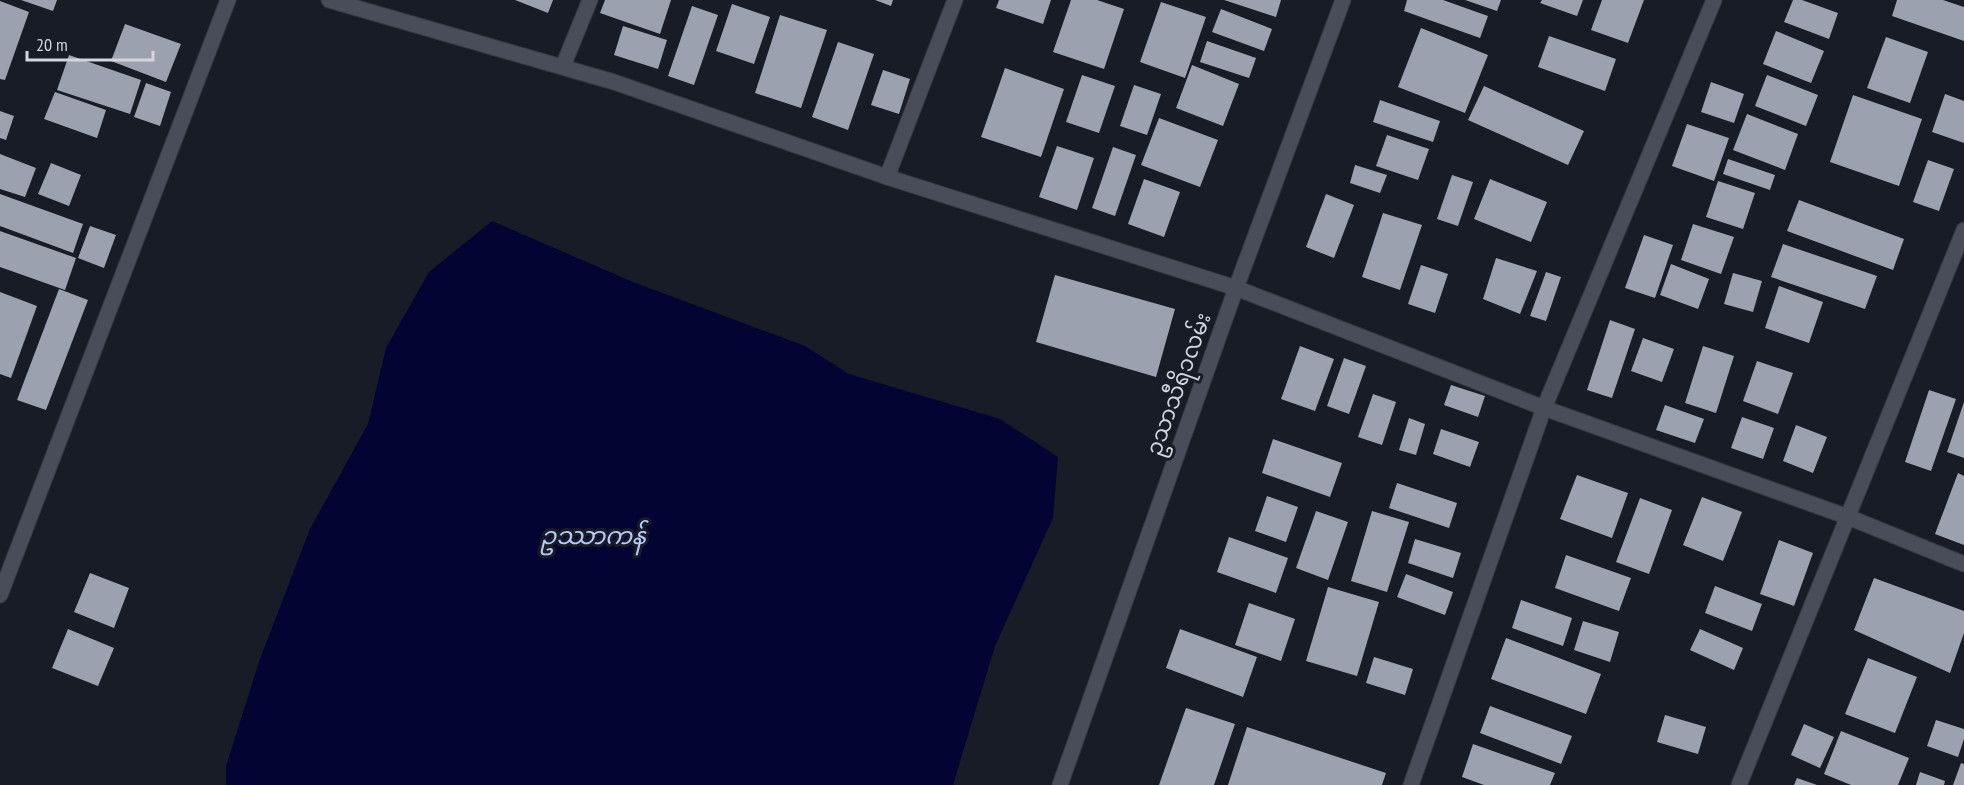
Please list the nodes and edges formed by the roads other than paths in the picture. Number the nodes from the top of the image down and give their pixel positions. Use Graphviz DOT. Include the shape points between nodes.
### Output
graph roads {
  1 [pos="228,0"];
  2 [pos="329,0"];
  3 [pos="590,0"];
  4 [pos="955,0"];
  5 [pos="1343,0"];
  6 [pos="1714,0"];
  7 [pos="563,66"];
  8 [pos="888,177"];
  9 [pos="1964,230"];
  10 [pos="1236,288"];
  11 [pos="1544,408"];
  12 [pos="1848,516"];
  13 [pos="1964,564"];
  14 [pos="0,595"];
  15 [pos="1060,785"];
  16 [pos="1411,785"];
  17 [pos="1739,785"];
  1 -- 14 [label="street"];
  2 -- 7 [label="street"];
  3 -- 7 [label="street"];
  4 -- 8 [label="street"];
  5 -- 10 [label="street, ဥသာသီရိ၁လမ်း"];
  6 -- 11 [label="street"];
  7 -- 8 [label="street"];
  8 -- 10 [label="street"];
  9 -- 12 [label="street"];
  10 -- 11 [label="street"];
  10 -- 15 [label="street, ဥသာသီရိ၁လမ်း"];
  11 -- 12 [label="street"];
  11 -- 16 [label="street"];
  12 -- 13 [label="street"];
  12 -- 17 [label="street"];
}
